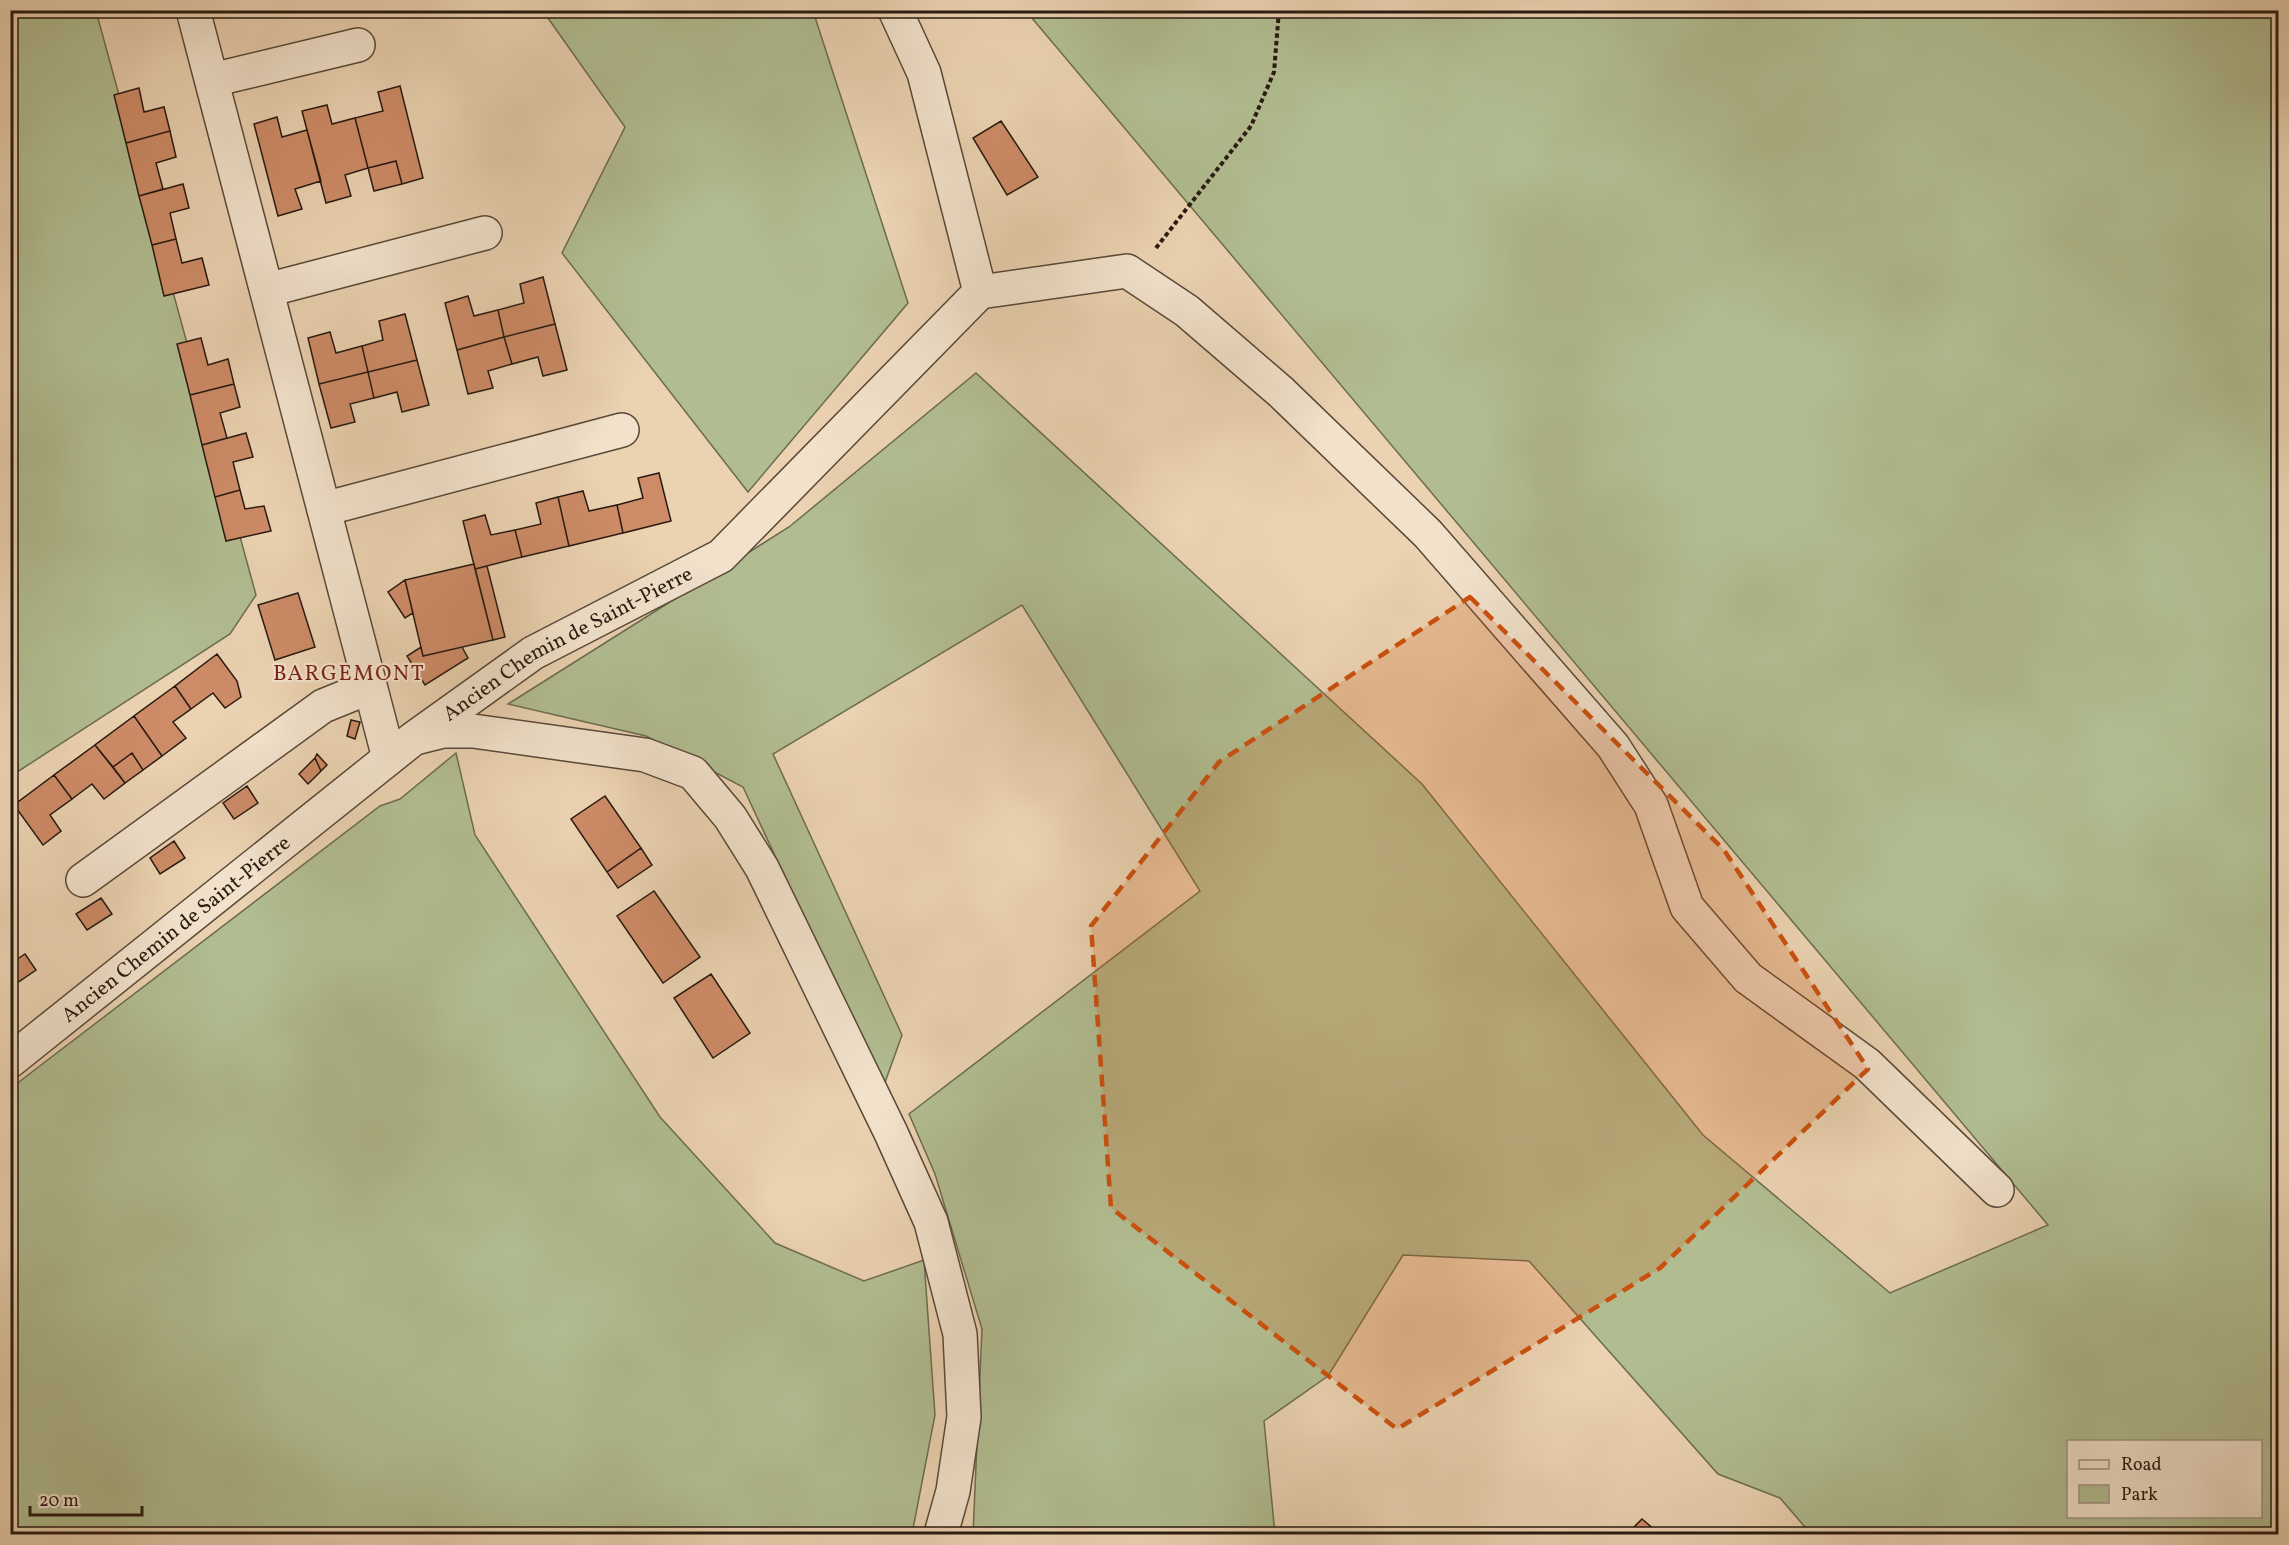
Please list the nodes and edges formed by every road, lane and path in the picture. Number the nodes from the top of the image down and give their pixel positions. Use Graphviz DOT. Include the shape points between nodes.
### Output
graph roads {
  1 [pos="194,10"];
  2 [pos="895,10"];
  3 [pos="1279,10"];
  4 [pos="358,45"];
  5 [pos="212,80"];
  6 [pos="485,233"];
  7 [pos="1127,271"];
  8 [pos="267,290"];
  9 [pos="980,292"];
  10 [pos="622,430"];
  11 [pos="324,509"];
  12 [pos="370,687"];
  13 [pos="401,748"];
  14 [pos="83,880"];
  15 [pos="10,1061"];
  16 [pos="1997,1190"];
  17 [pos="941,1534"];
  1 -- 5 [label="street"];
  2 -- 9 [label="street" via="924,73"];
  3 -- 7 [label="path" via="1274,72 1251,126 1153,253"];
  4 -- 5 [label="street"];
  5 -- 8 [label="street"];
  6 -- 8 [label="street"];
  7 -- 9 [label="street"];
  7 -- 16 [label="street" via="1187,311 1272,385 1428,534 1613,746 1651,806 1687,907 1748,978 1867,1064"];
  8 -- 11 [label="street"];
  9 -- 13 [label="street, Ancien Chemin de Saint-Pierre" via="721,556 532,652"];
  10 -- 11 [label="street"];
  11 -- 12 [label="street"];
  12 -- 13 [label="street"];
  12 -- 14 [label="street" via="323,706"];
  13 -- 15 [label="street, Ancien Chemin de Saint-Pierre"];
  13 -- 17 [label="street" via="443,731 473,731 645,756 693,773 730,817 762,868 931,1222 960,1334 964,1417 953,1491"];
}
